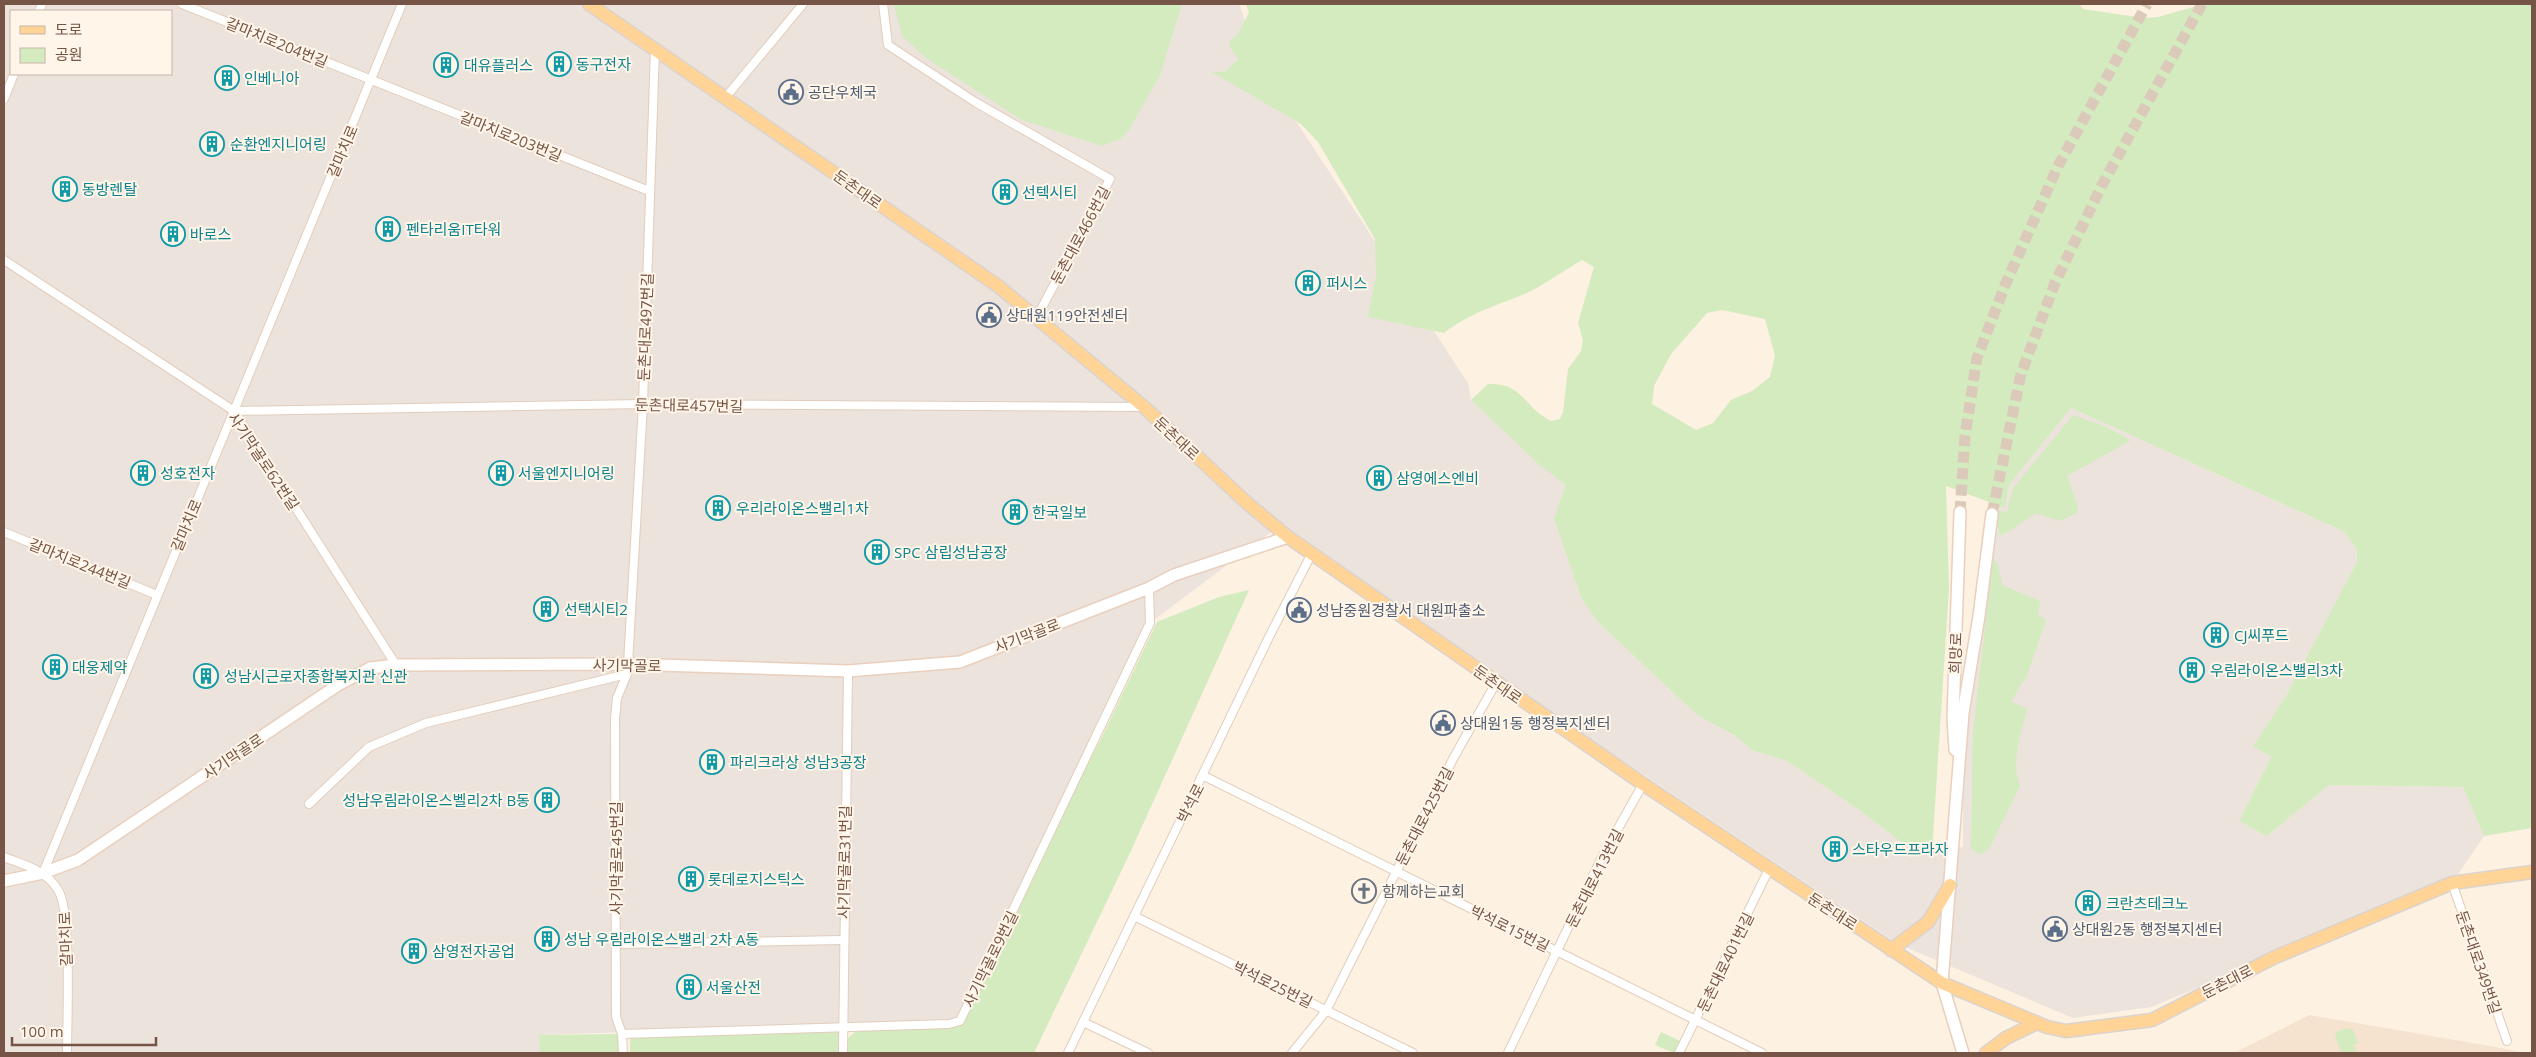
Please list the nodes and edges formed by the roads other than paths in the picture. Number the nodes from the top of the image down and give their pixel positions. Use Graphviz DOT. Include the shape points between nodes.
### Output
graph roads {
  1 [pos="182,4"];
  2 [pos="402,4"];
  3 [pos="589,4"];
  4 [pos="803,4"];
  5 [pos="883,4"];
  6 [pos="655,49"];
  7 [pos="14,75"];
  8 [pos="372,80"];
  9 [pos="725,98"];
  10 [pos="4,99"];
  11 [pos="649,191"];
  12 [pos="4,260"];
  13 [pos="1037,317"];
  14 [pos="643,404"];
  15 [pos="1144,406"];
  16 [pos="234,411"];
  17 [pos="1960,512"];
  18 [pos="1992,514"];
  19 [pos="4,532"];
  20 [pos="1288,537"];
  21 [pos="1312,554"];
  22 [pos="1149,588"];
  23 [pos="157,595"];
  24 [pos="396,665"];
  25 [pos="627,669"];
  26 [pos="848,671"];
  27 [pos="1496,683"];
  28 [pos="1204,776"];
  29 [pos="1643,784"];
  30 [pos="1958,794"];
  31 [pos="308,804"];
  32 [pos="4,857"];
  33 [pos="1769,869"];
  34 [pos="1396,872"];
  35 [pos="2532,872"];
  36 [pos="43,873"];
  37 [pos="4,881"];
  38 [pos="2452,884"];
  39 [pos="1950,885"];
  40 [pos="1134,916"];
  41 [pos="843,940"];
  42 [pos="617,944"];
  43 [pos="1891,950"];
  44 [pos="1558,952"];
  45 [pos="1942,983"];
  46 [pos="1326,1011"];
  47 [pos="1696,1021"];
  48 [pos="1083,1022"];
  49 [pos="2037,1023"];
  50 [pos="842,1028"];
  51 [pos="622,1034"];
  52 [pos="2507,1041"];
  53 [pos="67,1053"];
  54 [pos="622,1053"];
  55 [pos="842,1053"];
  56 [pos="1068,1053"];
  57 [pos="1148,1053"];
  58 [pos="1292,1053"];
  59 [pos="1413,1053"];
  60 [pos="1508,1053"];
  61 [pos="1679,1053"];
  62 [pos="1762,1053"];
  63 [pos="1963,1053"];
  64 [pos="1986,1053"];
  1 -- 8 [label="street, 갈마치로204번길"];
  2 -- 8 [label="street, 갈마치로"];
  3 -- 6 [label="main road, 둔촌대로"];
  4 -- 9 [label="street"];
  5 -- 13 [label="street, 둔촌대로466번길" via="888,45 975,102 1110,178"];
  6 -- 9 [label="main road, 둔촌대로"];
  6 -- 11 [label="street, 둔촌대로497번길"];
  7 -- 10 [label="street"];
  8 -- 11 [label="street, 갈마치로203번길"];
  8 -- 16 [label="street, 갈마치로"];
  9 -- 13 [label="main road, 둔촌대로" via="998,286"];
  11 -- 14 [label="street, 둔촌대로497번길"];
  12 -- 16 [label="street, 사기막골로62번길"];
  13 -- 15 [label="main road, 둔촌대로"];
  14 -- 15 [label="street, 둔촌대로457번길"];
  14 -- 16 [label="street, 둔촌대로457번길"];
  14 -- 25 [label="street, 둔촌대로497번길"];
  15 -- 20 [label="main road, 둔촌대로"];
  16 -- 23 [label="street, 갈마치로"];
  16 -- 24 [label="street, 사기막골로62번길"];
  17 -- 30 [label="street, 희망로" via="1953,718"];
  18 -- 30 [label="street, 희망로" via="1963,714"];
  19 -- 23 [label="street, 갈마치로244번길"];
  20 -- 21 [label="main road, 둔촌대로"];
  20 -- 22 [label="street, 사기막골로" via="1174,575"];
  21 -- 27 [label="main road, 둔촌대로"];
  21 -- 28 [label="street, 박석로"];
  22 -- 26 [label="street, 사기막골로" via="960,662"];
  22 -- 50 [label="street, 사기막골로9번길" via="1150,623 960,1022"];
  23 -- 36 [label="street, 갈마치로"];
  24 -- 25 [label="street, 사기막골로"];
  24 -- 36 [label="street, 사기막골로" via="370,668 338,685 78,860"];
  25 -- 26 [label="street, 사기막골로"];
  25 -- 31 [label="street" via="426,723 369,747"];
  25 -- 42 [label="street, 사기막골로45번길" via="616,698"];
  26 -- 41 [label="street, 사기막골로31번길"];
  27 -- 29 [label="main road, 둔촌대로"];
  27 -- 34 [label="street, 둔촌대로425번길" via="1454,757"];
  28 -- 34 [label="street, 박석로15번길"];
  28 -- 40 [label="street, 박석로"];
  29 -- 33 [label="main road, 둔촌대로"];
  29 -- 44 [label="street, 둔촌대로413번길" via="1601,860"];
  30 -- 39 [label="street, 희망로"];
  32 -- 36 [label="street"];
  33 -- 43 [label="main road, 둔촌대로"];
  33 -- 47 [label="street, 둔촌대로401번길"];
  34 -- 44 [label="street, 박석로15번길"];
  34 -- 46 [label="street, 둔촌대로425번길"];
  35 -- 38 [label="main road, 둔촌대로"];
  36 -- 37 [label="street, 사기막골로"];
  36 -- 53 [label="street, 갈마치로" via="59,890 66,914"];
  38 -- 49 [label="main road, 둔촌대로" via="2273,958 2152,1020 2066,1031"];
  38 -- 52 [label="street, 둔촌대로349번길"];
  39 -- 43 [label="main road" via="1928,922"];
  39 -- 45 [label="street, 희망로"];
  40 -- 46 [label="street, 박석로25번길"];
  40 -- 48 [label="street, 박석로"];
  41 -- 42 [label="street"];
  41 -- 50 [label="street, 사기막골로31번길"];
  42 -- 51 [label="street, 사기막골로45번길" via="616,1016"];
  43 -- 45 [label="main road, 둔촌대로"];
  44 -- 47 [label="street, 박석로15번길"];
  44 -- 60 [label="street, 둔촌대로413번길"];
  45 -- 49 [label="main road, 둔촌대로"];
  45 -- 63 [label="street, 희망로"];
  46 -- 58 [label="street, 둔촌대로425번길"];
  46 -- 59 [label="street, 박석로25번길"];
  47 -- 61 [label="street, 둔촌대로401번길"];
  47 -- 62 [label="street, 박석로15번길"];
  48 -- 56 [label="street, 박석로"];
  48 -- 57 [label="street"];
  49 -- 64 [label="main road" via="2006,1038"];
  50 -- 51 [label="street, 사기막골로9번길"];
  50 -- 55 [label="street, 사기막골로31번길"];
  51 -- 54 [label="street, 사기막골로45번길"];
}
